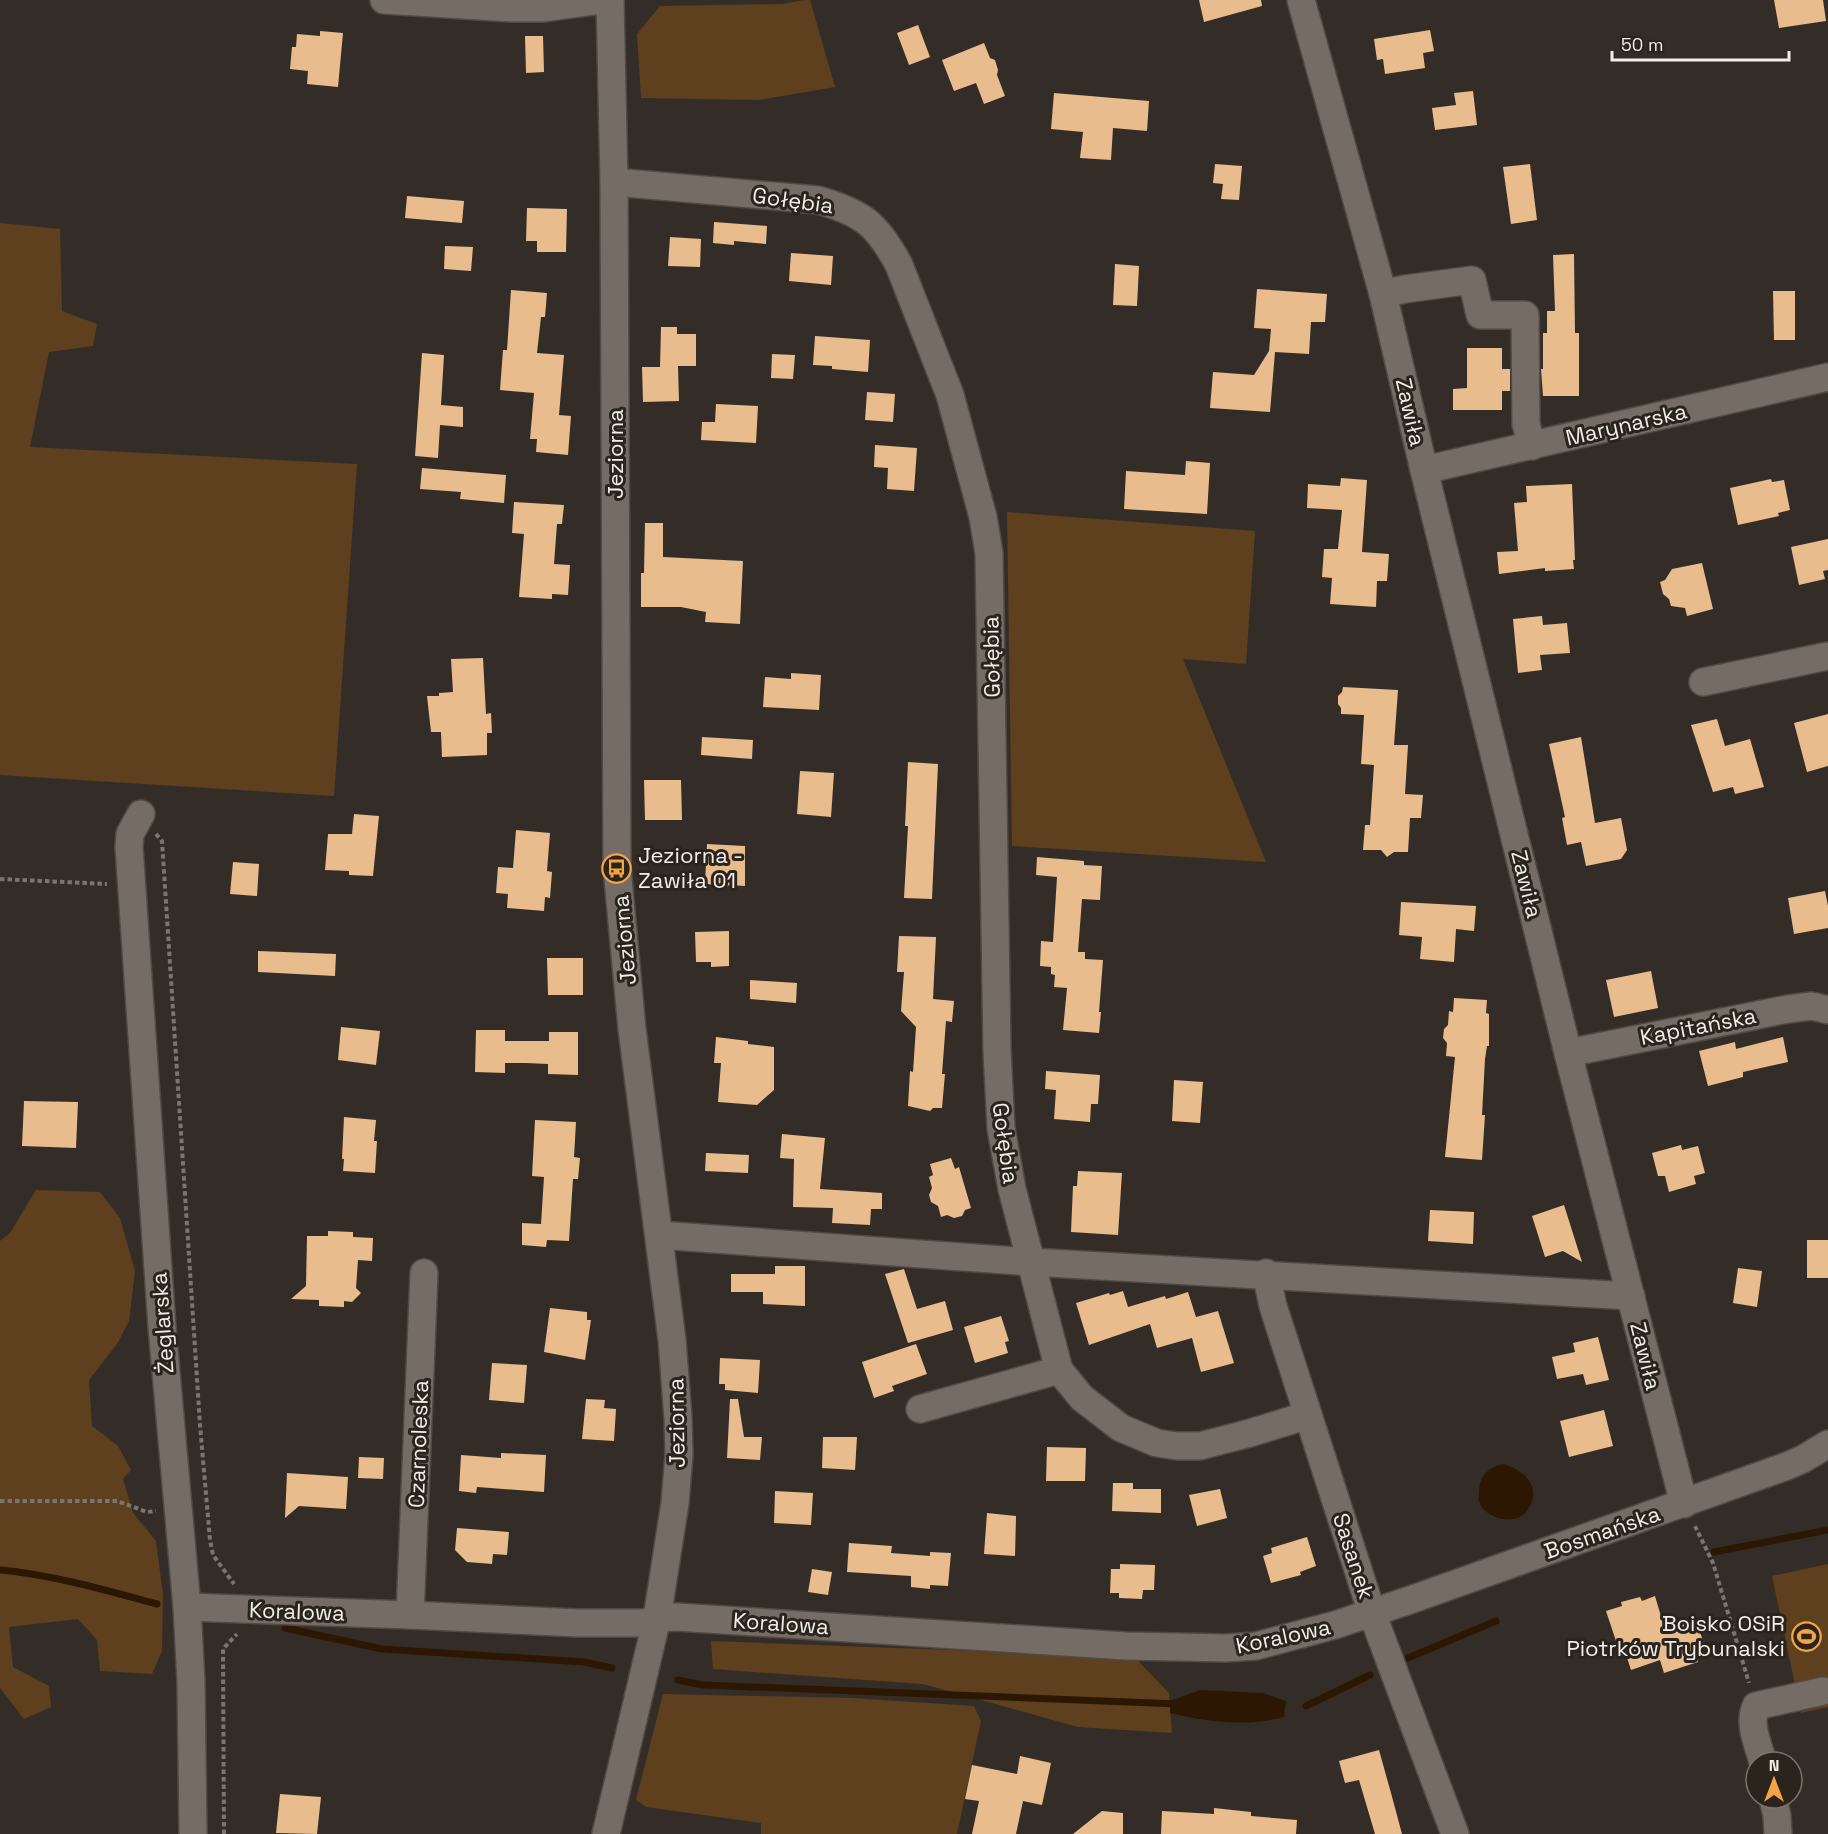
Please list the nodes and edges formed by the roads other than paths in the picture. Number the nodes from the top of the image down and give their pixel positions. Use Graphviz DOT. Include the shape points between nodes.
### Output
graph roads {
  1 [pos="384,0"];
  2 [pos="602,0"];
  3 [pos="610,0"];
  4 [pos="1301,0"];
  5 [pos="614,182"];
  6 [pos="1383,294"];
  7 [pos="1828,377"];
  8 [pos="1532,446"];
  9 [pos="1424,470"];
  10 [pos="1828,656"];
  11 [pos="1702,682"];
  12 [pos="141,814"];
  13 [pos="1828,1010"];
  14 [pos="1568,1053"];
  15 [pos="660,1235"];
  16 [pos="1032,1262"];
  17 [pos="424,1274"];
  18 [pos="1266,1274"];
  19 [pos="1631,1296"];
  20 [pos="1059,1370"];
  21 [pos="920,1409"];
  22 [pos="1308,1414"];
  23 [pos="1828,1444"];
  24 [pos="1684,1504"];
  25 [pos="187,1607"];
  26 [pos="1372,1613"];
  27 [pos="410,1615"];
  28 [pos="657,1618"];
  29 [pos="1823,1691"];
  30 [pos="1760,1750"];
  31 [pos="1776,1810"];
  32 [pos="192,1834"];
  33 [pos="606,1834"];
  34 [pos="1455,1834"];
  35 [pos="1778,1834"];
  1 -- 2 [label="street" via="512,8"];
  3 -- 5 [label="street, Jeziorna"];
  4 -- 6 [label="street, Zawiła"];
  5 -- 15 [label="street, Jeziorna" via="617,868 632,1029"];
  5 -- 16 [label="street, Gołębia" via="818,200 846,208 865,219 889,246 939,363 969,463 989,553 998,1084 1012,1189"];
  6 -- 8 [label="street" via="1472,280 1480,315 1526,315 1526,424"];
  6 -- 9 [label="street, Zawiła"];
  7 -- 8 [label="street, Marynarska"];
  8 -- 9 [label="street, Marynarska"];
  9 -- 14 [label="street, Zawiła"];
  10 -- 11 [label="street"];
  12 -- 25 [label="street, Żeglarska" via="130,834 131,886 160,1303"];
  13 -- 14 [label="street, Kapitańska" via="1812,1006 1778,1010"];
  14 -- 19 [label="street, Zawiła"];
  15 -- 16 [label="street"];
  15 -- 28 [label="street, Jeziorna" via="676,1381 679,1454"];
  16 -- 18 [label="street"];
  16 -- 20 [label="street, Gołębia"];
  17 -- 27 [label="street, Czarnoleska"];
  18 -- 19 [label="street"];
  18 -- 22 [label="street, Sasanek"];
  19 -- 24 [label="street, Zawiła"];
  20 -- 21 [label="street"];
  20 -- 22 [label="street, Gołębia" via="1102,1414 1121,1428 1157,1443 1200,1446"];
  22 -- 26 [label="street, Sasanek"];
  23 -- 24 [label="street, Bosmańska" via="1787,1466"];
  24 -- 26 [label="street, Bosmańska"];
  25 -- 27 [label="street, Koralowa"];
  25 -- 32 [label="street, Żeglarska"];
  26 -- 28 [label="street, Koralowa" via="1256,1646 1226,1648 1126,1646"];
  26 -- 34 [label="street, Sasanek"];
  27 -- 28 [label="street, Koralowa" via="578,1623 645,1623"];
  28 -- 33 [label="street, Jeziorna"];
  29 -- 30 [label="street" via="1756,1706 1752,1723"];
  31 -- 35 [label="street"];
}
